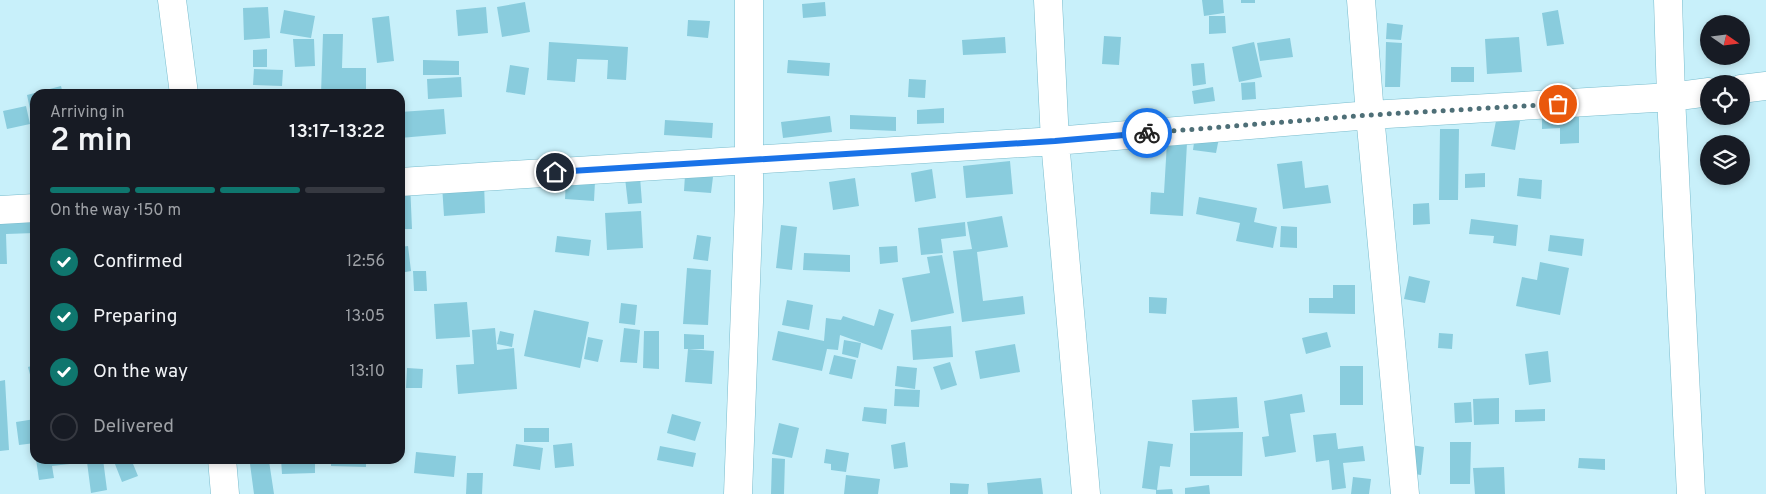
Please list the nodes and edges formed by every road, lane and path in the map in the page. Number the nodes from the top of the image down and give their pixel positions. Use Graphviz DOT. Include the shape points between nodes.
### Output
graph roads {
  1 [pos="172,0"];
  2 [pos="749,0"];
  3 [pos="1048,0"];
  4 [pos="1361,0"];
  5 [pos="1668,0"];
  6 [pos="1766,86"];
  7 [pos="1750,88"];
  8 [pos="183,89"];
  9 [pos="1700,93"];
  10 [pos="1671,97"];
  11 [pos="1370,115"];
  12 [pos="1055,141"];
  13 [pos="750,160"];
  14 [pos="405,182"];
  15 [pos="30,208"];
  16 [pos="0,210"];
  17 [pos="222,464"];
  18 [pos="225,494"];
  19 [pos="738,494"];
  20 [pos="1086,494"];
  21 [pos="1405,494"];
  22 [pos="1691,494"];
  1 -- 8 [label="street"];
  2 -- 13 [label="street"];
  3 -- 12 [label="street"];
  4 -- 11 [label="street"];
  5 -- 10 [label="street"];
  6 -- 7 [label="street"];
  9 -- 10 [label="street"];
  10 -- 11 [label="street"];
  10 -- 22 [label="street"];
  11 -- 12 [label="street"];
  11 -- 21 [label="street"];
  12 -- 13 [label="street"];
  12 -- 20 [label="street"];
  13 -- 14 [label="street"];
  13 -- 19 [label="street"];
  15 -- 16 [label="street"];
  17 -- 18 [label="street"];
}
